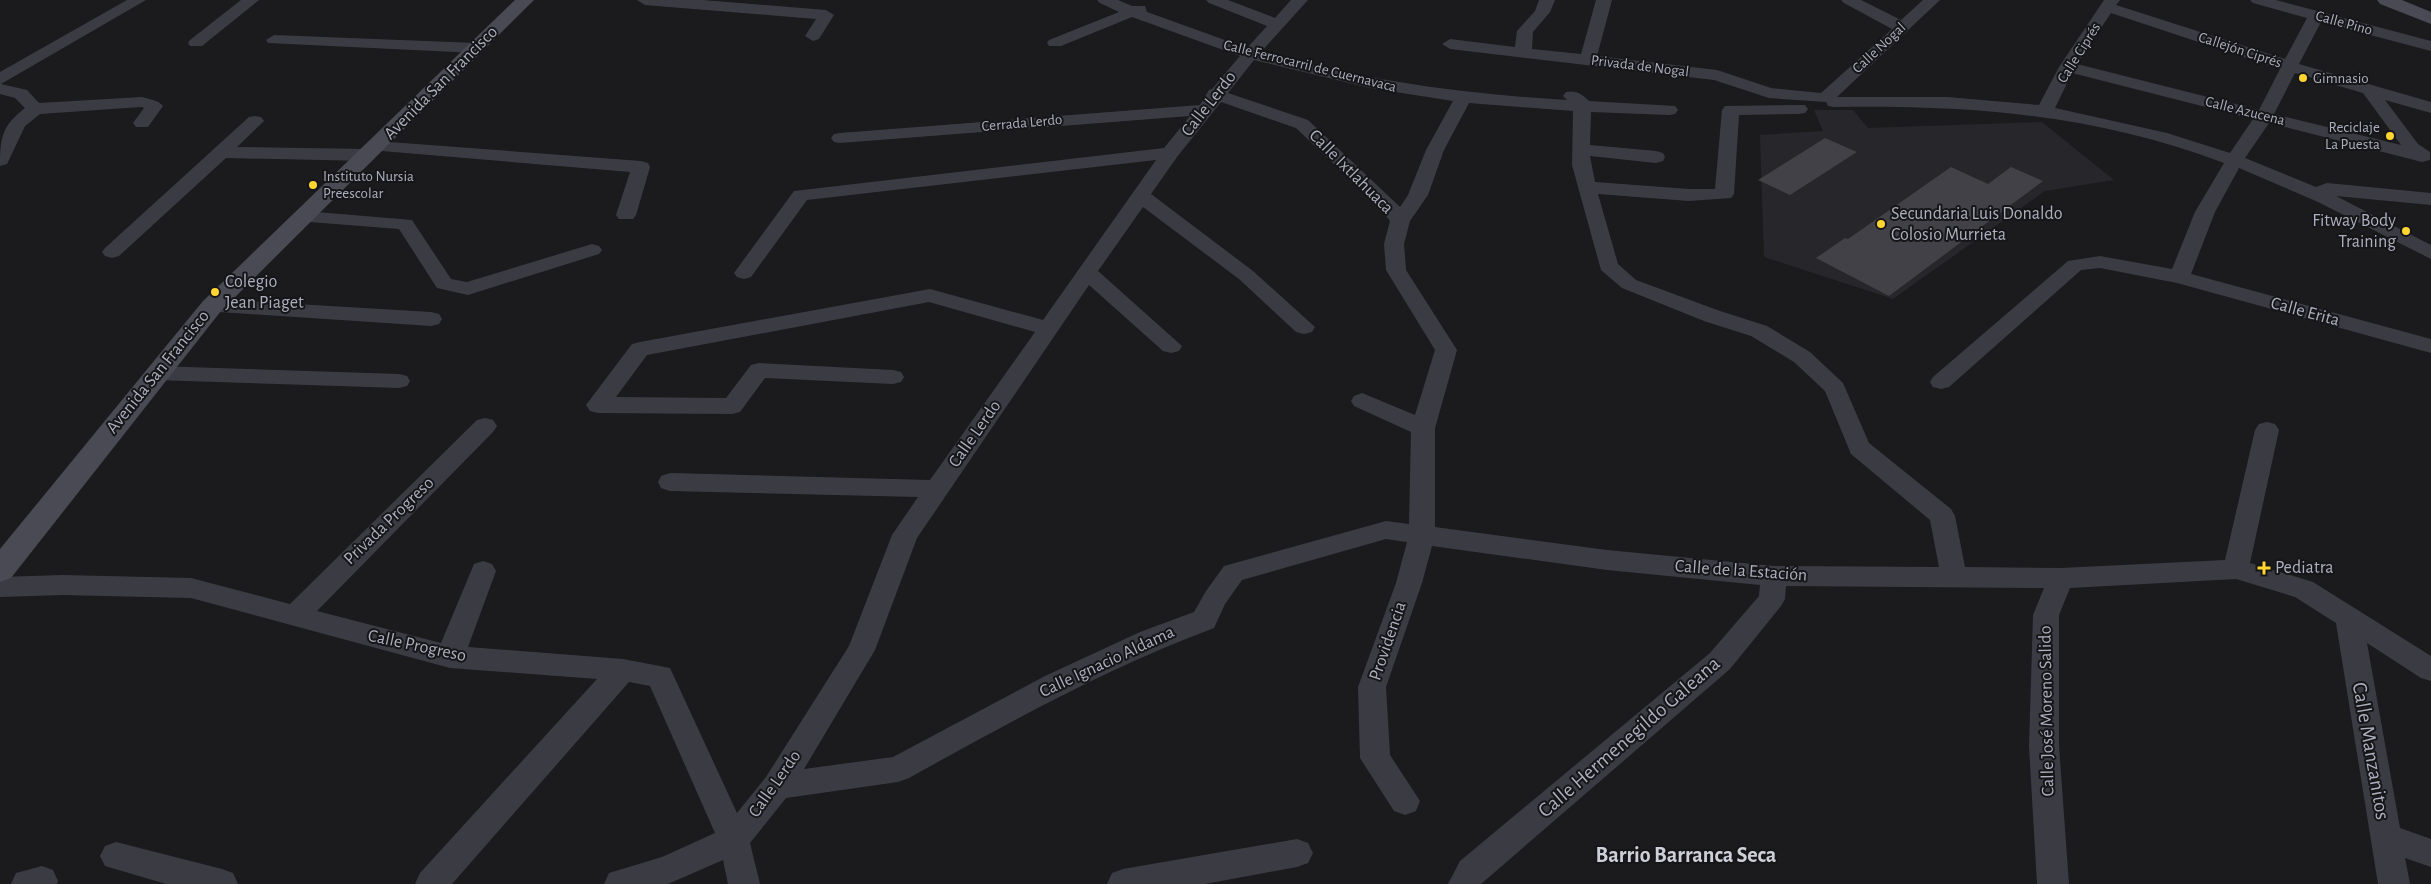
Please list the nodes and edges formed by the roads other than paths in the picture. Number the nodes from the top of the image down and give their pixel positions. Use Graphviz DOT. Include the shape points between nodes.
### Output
graph roads {
  1 [pos="138,0"];
  2 [pos="251,0"];
  3 [pos="525,0"];
  4 [pos="645,0"];
  5 [pos="1105,0"];
  6 [pos="1214,0"];
  7 [pos="1300,0"];
  8 [pos="1547,0"];
  9 [pos="1604,0"];
  10 [pos="1849,0"];
  11 [pos="1932,0"];
  12 [pos="2258,0"];
  13 [pos="2386,0"];
  14 [pos="2110,4"];
  15 [pos="1137,10"];
  16 [pos="2316,15"];
  17 [pos="2429,18"];
  18 [pos="1278,25"];
  19 [pos="1901,27"];
  20 [pos="813,36"];
  21 [pos="274,40"];
  22 [pos="196,42"];
  23 [pos="1055,43"];
  24 [pos="1450,44"];
  25 [pos="2431,46"];
  26 [pos="476,48"];
  27 [pos="1251,52"];
  28 [pos="1523,53"];
  29 [pos="1588,60"];
  30 [pos="2288,66"];
  31 [pos="2067,67"];
  32 [pos="0,79"];
  33 [pos="0,89"];
  34 [pos="2369,90"];
  35 [pos="1463,98"];
  36 [pos="1577,101"];
  37 [pos="1210,102"];
  38 [pos="1833,102"];
  39 [pos="2047,106"];
  40 [pos="2431,108"];
  41 [pos="35,109"];
  42 [pos="1669,110"];
  43 [pos="2265,115"];
  44 [pos="255,120"];
  45 [pos="142,123"];
  46 [pos="840,138"];
  47 [pos="1581,150"];
  48 [pos="372,151"];
  49 [pos="221,152"];
  50 [pos="1170,153"];
  51 [pos="1656,157"];
  52 [pos="0,160"];
  53 [pos="2235,160"];
  54 [pos="2427,161"];
  55 [pos="1587,187"];
  56 [pos="2316,193"];
  57 [pos="1141,196"];
  58 [pos="2431,199"];
  59 [pos="626,215"];
  60 [pos="304,216"];
  61 [pos="1400,222"];
  62 [pos="592,250"];
  63 [pos="112,252"];
  64 [pos="2431,253"];
  65 [pos="1088,273"];
  66 [pos="744,274"];
  67 [pos="2179,277"];
  68 [pos="212,306"];
  69 [pos="431,318"];
  70 [pos="1304,327"];
  71 [pos="1049,329"];
  72 [pos="1170,346"];
  73 [pos="2431,346"];
  74 [pos="156,373"];
  75 [pos="893,378"];
  76 [pos="399,380"];
  77 [pos="1941,382"];
  78 [pos="1362,400"];
  79 [pos="485,426"];
  80 [pos="1423,428"];
  81 [pos="2267,430"];
  82 [pos="670,482"];
  83 [pos="937,489"];
  84 [pos="1422,534"];
  85 [pos="2236,569"];
  86 [pos="0,570"];
  87 [pos="483,571"];
  88 [pos="1774,576"];
  89 [pos="1954,577"];
  90 [pos="2061,578"];
  91 [pos="0,587"];
  92 [pos="295,616"];
  93 [pos="2349,618"];
  94 [pos="450,657"];
  95 [pos="623,670"];
  96 [pos="2431,670"];
  97 [pos="777,786"];
  98 [pos="1405,801"];
  99 [pos="2386,837"];
  100 [pos="734,840"];
  101 [pos="1297,853"];
  102 [pos="2431,853"];
  103 [pos="116,856"];
  104 [pos="222,884"];
  105 [pos="431,884"];
  106 [pos="620,884"];
  107 [pos="744,884"];
  108 [pos="1123,884"];
  109 [pos="1464,884"];
  110 [pos="2053,884"];
  111 [pos="2394,884"];
  1 -- 32 [label="street"];
  2 -- 22 [label="street"];
  3 -- 26 [label="street, Avenida San Francisco"];
  4 -- 20 [label="street" via="826,15"];
  5 -- 15 [label="street, Calle Ferrocarril de Cuernavaca"];
  6 -- 18 [label="street"];
  7 -- 18 [label="street, Calle Lerdo"];
  8 -- 28 [label="street" via="1542,12 1524,31"];
  9 -- 29 [label="street"];
  10 -- 19 [label="street"];
  11 -- 19 [label="street, Calle Nogal"];
  12 -- 16 [label="street, Calle Pino"];
  13 -- 17 [label="street"];
  14 -- 30 [label="street, Callejón Ciprés"];
  14 -- 31 [label="street, Calle Ciprés"];
  15 -- 23 [label="street"];
  15 -- 27 [label="street, Calle Ferrocarril de Cuernavaca" via="1211,42"];
  16 -- 25 [label="street, Calle Pino"];
  16 -- 30 [label="street"];
  18 -- 27 [label="street, Calle Lerdo"];
  19 -- 38 [label="street, Calle Nogal"];
  21 -- 26 [label="street"];
  24 -- 28 [label="street, Privada de Nogal"];
  26 -- 48 [label="street, Avenida San Francisco"];
  27 -- 35 [label="street, Calle Ferrocarril de Cuernavaca" via="1292,66"];
  27 -- 37 [label="street, Calle Lerdo"];
  28 -- 29 [label="street, Privada de Nogal"];
  29 -- 38 [label="street, Privada de Nogal" via="1718,75 1777,94"];
  30 -- 34 [label="street, Callejón Ciprés"];
  30 -- 43 [label="street"];
  31 -- 39 [label="street, Calle Ciprés"];
  31 -- 43 [label="street, Calle Azucena"];
  33 -- 41 [label="street" via="20,94"];
  34 -- 40 [label="street, Callejón Ciprés"];
  34 -- 54 [label="street" via="2412,148"];
  35 -- 36 [label="street, Calle Ferrocarril de Cuernavaca"];
  35 -- 61 [label="street" via="1435,150 1418,195"];
  36 -- 42 [label="street, Calle Ferrocarril de Cuernavaca"];
  36 -- 47 [label="street"];
  37 -- 46 [label="street, Cerrada Lerdo"];
  37 -- 50 [label="street, Calle Lerdo"];
  37 -- 61 [label="street, Calle Ixtlahuaca" via="1289,117 1302,124 1388,205"];
  38 -- 53 [label="street" via="1946,102 2024,108 2139,131"];
  38 -- 55 [label="street" via="1731,110 1724,194 1689,195"];
  41 -- 45 [label="street" via="142,102 154,106"];
  41 -- 52 [label="street" via="17,123"];
  43 -- 53 [label="street"];
  43 -- 54 [label="street, Calle Azucena"];
  44 -- 49 [label="street"];
  47 -- 51 [label="street"];
  47 -- 55 [label="street"];
  48 -- 49 [label="street" via="342,155"];
  48 -- 59 [label="street" via="641,167"];
  48 -- 60 [label="street, Avenida San Francisco"];
  49 -- 63 [label="street"];
  50 -- 57 [label="street, Calle Lerdo"];
  50 -- 66 [label="street" via="801,195"];
  53 -- 56 [label="street"];
  53 -- 67 [label="street" via="2205,212"];
  55 -- 89 [label="street" via="1608,266 1629,284 1759,331 1802,357 1834,388 1859,448 1942,516"];
  56 -- 58 [label="street" via="2328,189"];
  56 -- 64 [label="street"];
  57 -- 65 [label="street, Calle Lerdo"];
  57 -- 70 [label="street" via="1246,275"];
  60 -- 62 [label="street" via="405,224 444,284 468,289"];
  60 -- 68 [label="street, Avenida San Francisco"];
  61 -- 80 [label="street, Calle Ixtlahuaca" via="1394,244 1396,270 1446,350"];
  65 -- 71 [label="street, Calle Lerdo"];
  65 -- 72 [label="street"];
  67 -- 73 [label="street, Calle Erita"];
  67 -- 77 [label="street, Calle Erita" via="2100,262 2075,265"];
  68 -- 69 [label="street"];
  68 -- 74 [label="street, Avenida San Francisco"];
  71 -- 75 [label="street" via="930,295 640,349 598,405 732,406 759,370"];
  71 -- 83 [label="street, Calle Lerdo"];
  74 -- 76 [label="street"];
  74 -- 86 [label="street, Avenida San Francisco"];
  78 -- 80 [label="street"];
  79 -- 92 [label="street, Privada Progreso"];
  80 -- 84 [label="street, Calle Ixtlahuaca"];
  81 -- 85 [label="street"];
  82 -- 83 [label="street"];
  83 -- 97 [label="street, Calle Lerdo" via="905,536 861,650"];
  84 -- 88 [label="street, Calle de la Estación" via="1607,560"];
  84 -- 97 [label="street, Calle Ignacio Aldama" via="1386,530 1233,573 1214,598 1204,620 1150,640 1055,684 898,769"];
  84 -- 98 [label="street, Providencia" via="1409,583 1372,687 1375,758"];
  85 -- 90 [label="street"];
  85 -- 93 [label="street" via="2304,589"];
  87 -- 94 [label="street"];
  88 -- 89 [label="street, Calle de la Estación"];
  88 -- 109 [label="street, Calle Hermenegildo Galeana" via="1772,599 1720,661 1471,871"];
  89 -- 90 [label="street, Calle de la Estación"];
  90 -- 110 [label="street, Calle José Moreno Salido" via="2046,615 2044,746"];
  91 -- 92 [label="street, Calle Progreso" via="191,588"];
  92 -- 94 [label="street, Calle Progreso"];
  93 -- 96 [label="street"];
  93 -- 99 [label="street, Calle Manzanitos"];
  94 -- 95 [label="street, Calle Progreso"];
  95 -- 100 [label="street, Calle Progreso" via="660,676"];
  95 -- 105 [label="street"];
  97 -- 100 [label="street, Calle Lerdo"];
  99 -- 102 [label="street, Calle Manzanitos"];
  99 -- 111 [label="street"];
  100 -- 106 [label="street" via="666,870"];
  100 -- 107 [label="street"];
  101 -- 108 [label="street"];
  103 -- 104 [label="street"];
}
